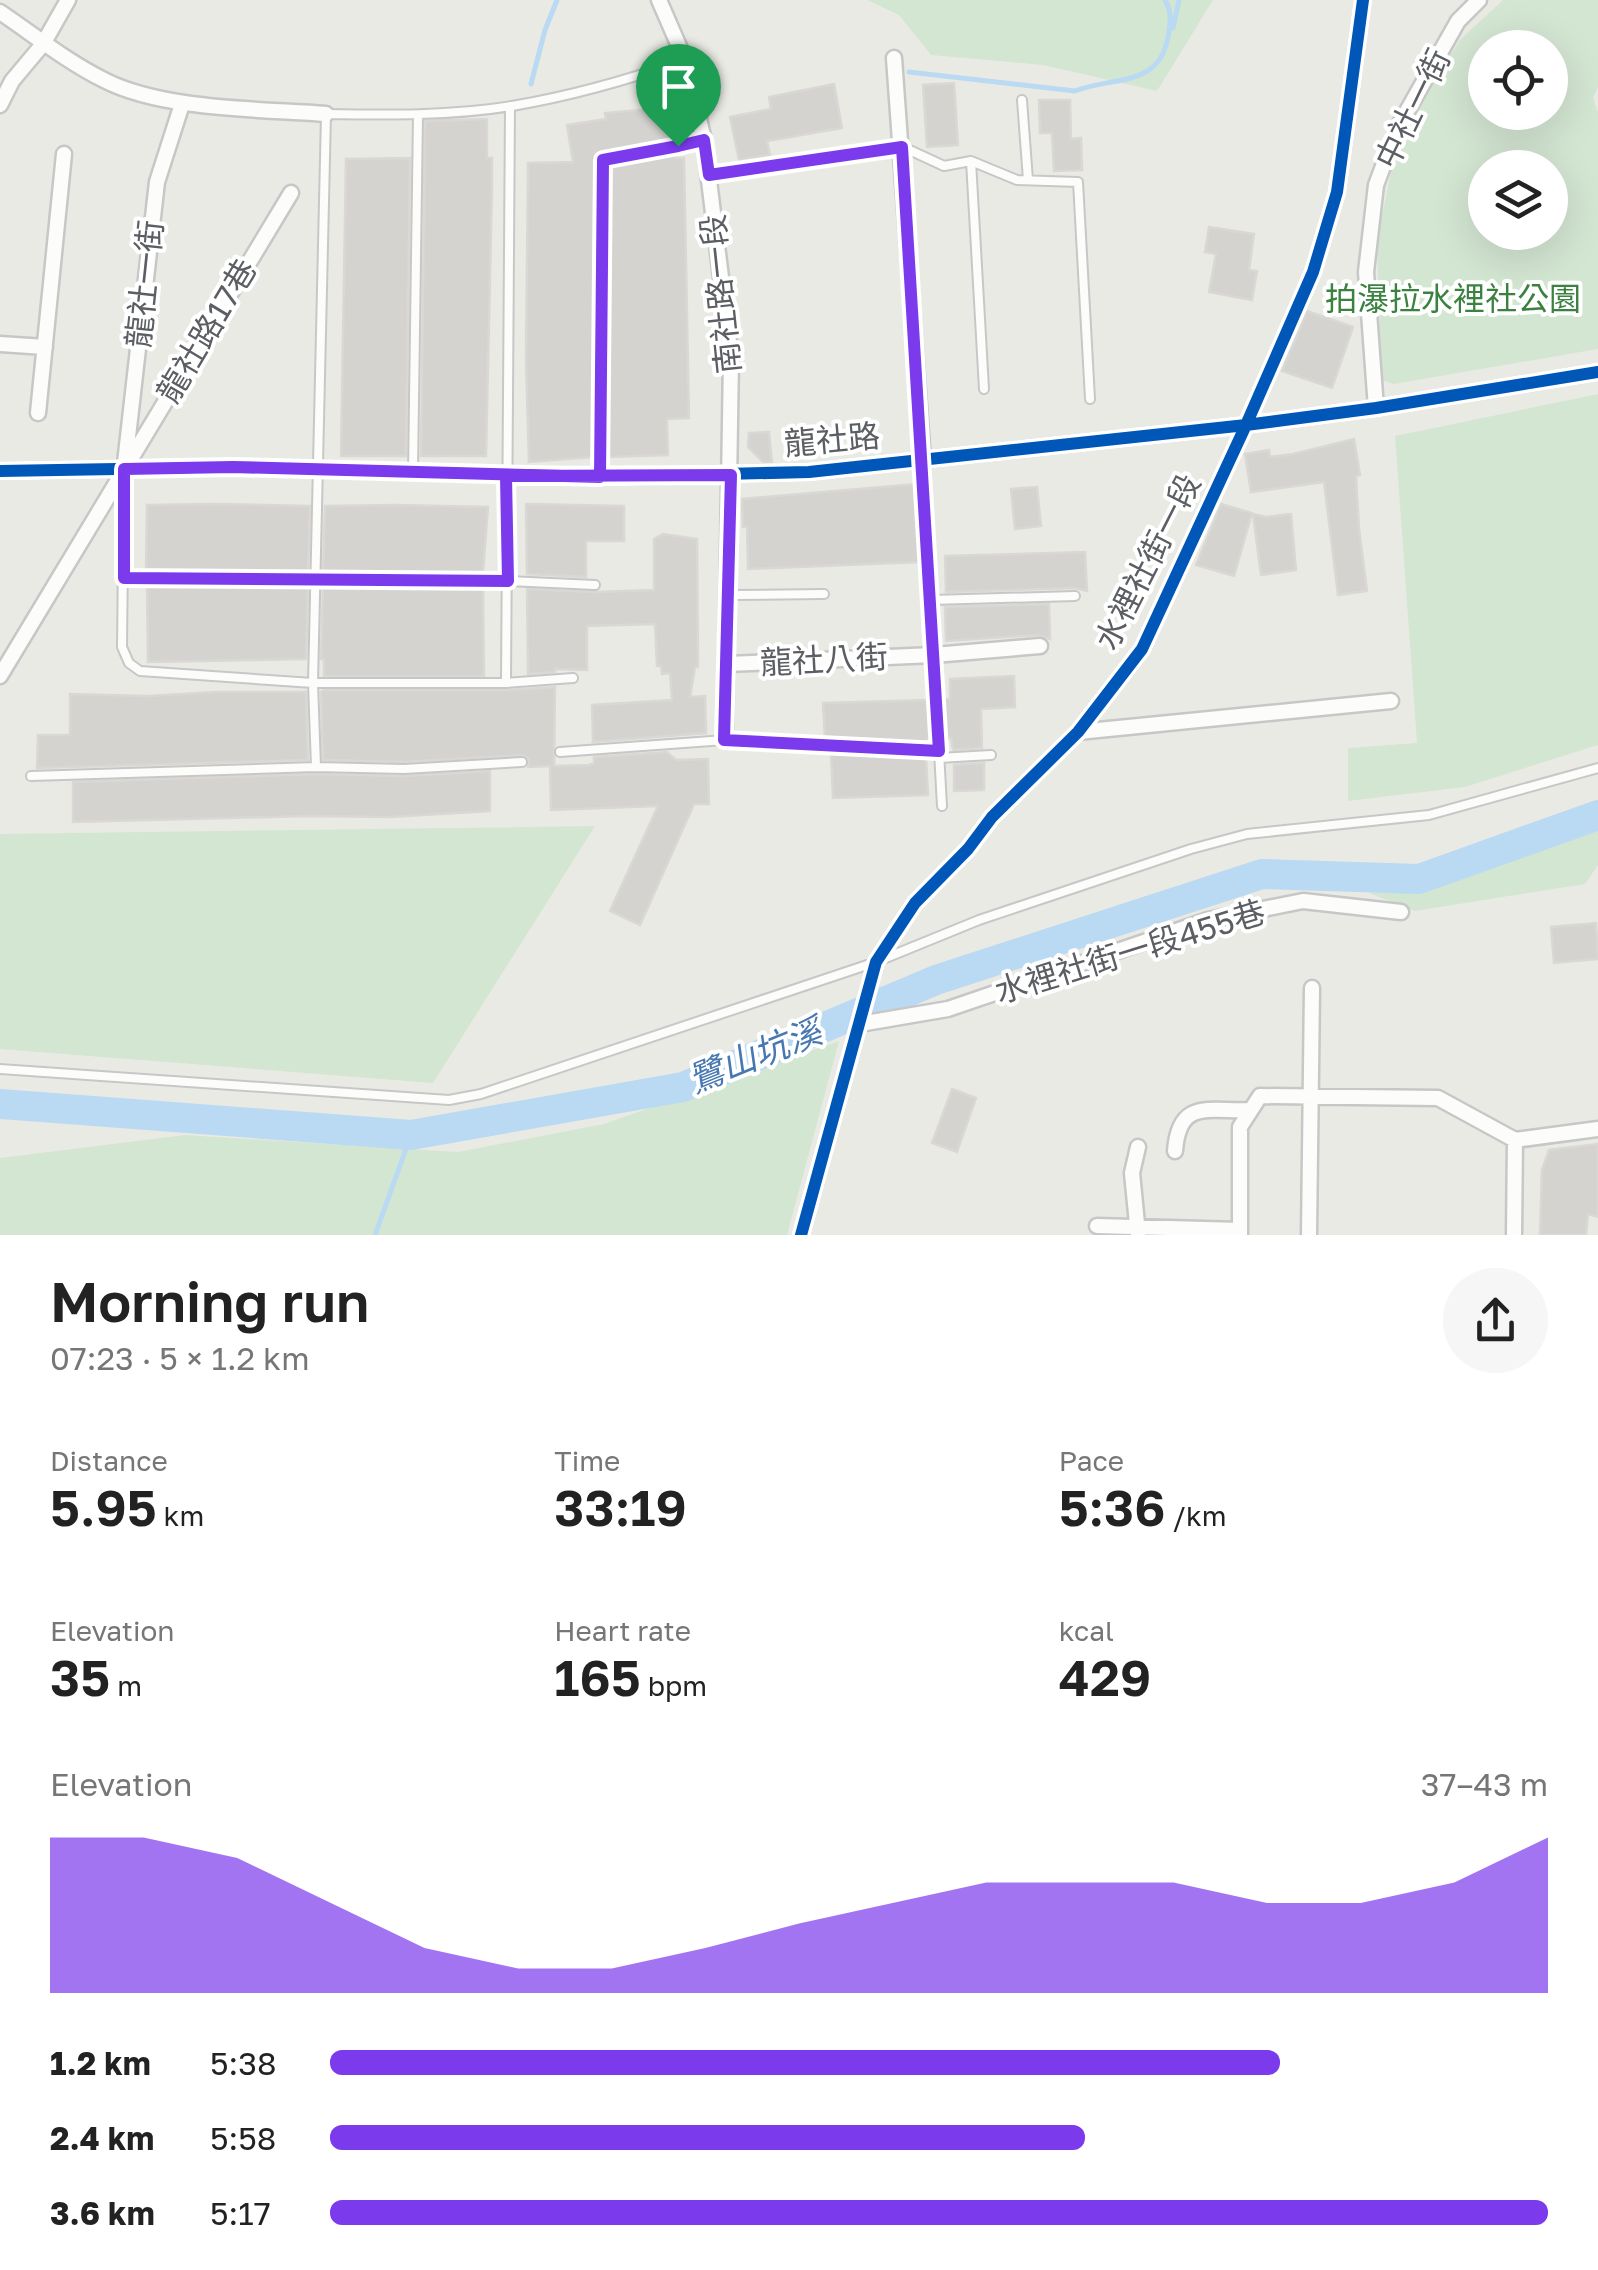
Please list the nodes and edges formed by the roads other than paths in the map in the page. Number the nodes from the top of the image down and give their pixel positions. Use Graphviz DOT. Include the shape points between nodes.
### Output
graph roads {
  1 [pos="68,0"];
  2 [pos="660,0"];
  3 [pos="1363,0"];
  4 [pos="1479,0"];
  5 [pos="0,12"];
  6 [pos="43,44"];
  7 [pos="894,58"];
  8 [pos="685,60"];
  9 [pos="1022,100"];
  10 [pos="182,104"];
  11 [pos="0,105"];
  12 [pos="510,106"];
  13 [pos="326,114"];
  14 [pos="418,115"];
  15 [pos="704,140"];
  16 [pos="902,147"];
  17 [pos="64,154"];
  18 [pos="971,161"];
  19 [pos="709,175"];
  20 [pos="1028,180"];
  21 [pos="291,193"];
  22 [pos="0,344"];
  23 [pos="45,347"];
  24 [pos="1598,372"];
  25 [pos="984,389"];
  26 [pos="1090,399"];
  27 [pos="1376,408"];
  28 [pos="38,414"];
  29 [pos="1246,424"];
  30 [pos="923,460"];
  31 [pos="124,469"];
  32 [pos="0,470"];
  33 [pos="317,470"];
  34 [pos="413,470"];
  35 [pos="731,475"];
  36 [pos="506,476"];
  37 [pos="600,477"];
  38 [pos="124,578"];
  39 [pos="317,580"];
  40 [pos="508,581"];
  41 [pos="594,585"];
  42 [pos="824,594"];
  43 [pos="728,595"];
  44 [pos="1075,596"];
  45 [pos="931,600"];
  46 [pos="1040,646"];
  47 [pos="934,654"];
  48 [pos="727,664"];
  49 [pos="0,676"];
  50 [pos="574,678"];
  51 [pos="313,683"];
  52 [pos="506,683"];
  53 [pos="1391,701"];
  54 [pos="1078,732"];
  55 [pos="724,740"];
  56 [pos="560,752"];
  57 [pos="939,754"];
  58 [pos="991,755"];
  59 [pos="522,762"];
  60 [pos="316,766"];
  61 [pos="1598,768"];
  62 [pos="31,776"];
  63 [pos="942,806"];
  64 [pos="1402,912"];
  65 [pos="876,962"];
  66 [pos="1312,988"];
  67 [pos="860,1024"];
  68 [pos="0,1070"];
  69 [pos="1310,1096"];
  70 [pos="1251,1110"];
  71 [pos="1598,1130"];
  72 [pos="1514,1140"];
  73 [pos="1138,1146"];
  74 [pos="1175,1151"];
  75 [pos="1097,1226"];
  76 [pos="1138,1231"];
  77 [pos="1240,1233"];
  78 [pos="801,1235"];
  79 [pos="1310,1235"];
  80 [pos="1514,1235"];
  1 -- 6 [label="street"];
  2 -- 8 [label="street, 南社路一段"];
  3 -- 29 [label="street, 水裡社街一段" via="1337,192 1313,272"];
  4 -- 27 [label="street, 中社一街" via="1458,21 1397,129 1376,185 1366,272"];
  5 -- 6 [label="street"];
  6 -- 10 [label="street" via="107,82"];
  6 -- 11 [label="street"];
  7 -- 16 [label="street"];
  8 -- 12 [label="lane"];
  8 -- 15 [label="street, 南社路一段"];
  9 -- 20 [label="lane"];
  10 -- 13 [label="street"];
  10 -- 31 [label="street, 龍社一街" via="156,182"];
  12 -- 14 [label="lane"];
  12 -- 36 [label="lane"];
  13 -- 14 [label="lane"];
  13 -- 33 [label="lane"];
  14 -- 34 [label="lane"];
  15 -- 19 [label="street, 南社路一段"];
  15 -- 37 [label="lane" via="603,160"];
  16 -- 18 [label="lane" via="944,166"];
  16 -- 19 [label="street"];
  16 -- 30 [label="street"];
  17 -- 23 [label="street"];
  18 -- 20 [label="lane"];
  18 -- 25 [label="lane"];
  19 -- 35 [label="street, 南社路一段" via="731,358"];
  20 -- 26 [label="lane" via="1078,182"];
  21 -- 31 [label="street, 龍社路17巷"];
  22 -- 23 [label="street"];
  23 -- 28 [label="street"];
  24 -- 27 [label="street, 龍社路"];
  27 -- 29 [label="street, 龍社路"];
  29 -- 30 [label="street, 龍社路"];
  29 -- 54 [label="street, 水裡社街一段" via="1142,649"];
  30 -- 35 [label="street, 龍社路"];
  30 -- 45 [label="lane"];
  31 -- 32 [label="street, 龍社路"];
  31 -- 33 [label="street, 龍社路"];
  31 -- 38 [label="lane"];
  31 -- 49 [label="street, 龍社路17巷"];
  33 -- 34 [label="street, 龍社路"];
  33 -- 39 [label="lane"];
  34 -- 36 [label="street, 龍社路"];
  35 -- 37 [label="street, 龍社路"];
  35 -- 43 [label="street, 龍社八街"];
  36 -- 37 [label="street, 龍社路"];
  36 -- 40 [label="lane"];
  38 -- 39 [label="lane"];
  38 -- 51 [label="lane" via="122,647 140,671"];
  39 -- 40 [label="lane"];
  39 -- 51 [label="lane"];
  40 -- 41 [label="lane"];
  40 -- 52 [label="lane"];
  42 -- 43 [label="lane"];
  43 -- 48 [label="street, 龍社八街"];
  44 -- 45 [label="lane"];
  45 -- 47 [label="lane"];
  46 -- 47 [label="street, 龍社八街"];
  47 -- 48 [label="street, 龍社八街"];
  47 -- 57 [label="lane"];
  48 -- 55 [label="street, 龍社八街"];
  50 -- 52 [label="lane"];
  51 -- 52 [label="lane"];
  51 -- 60 [label="lane"];
  53 -- 54 [label="street"];
  54 -- 65 [label="street, 水裡社街一段" via="915,903"];
  55 -- 56 [label="lane"];
  55 -- 57 [label="lane"];
  57 -- 58 [label="lane"];
  57 -- 63 [label="lane"];
  59 -- 60 [label="lane"];
  60 -- 62 [label="lane"];
  61 -- 65 [label="lane" via="1429,815 1247,834 979,920"];
  64 -- 67 [label="street, 水裡社街一段455巷" via="1303,900 1208,920 948,1009"];
  65 -- 67 [label="street, 水裡社街一段"];
  65 -- 68 [label="lane" via="450,1100"];
  66 -- 69 [label="street"];
  67 -- 78 [label="street"];
  69 -- 70 [label="street" via="1260,1096"];
  69 -- 72 [label="street" via="1438,1098"];
  69 -- 79 [label="street"];
  70 -- 74 [label="street" via="1192,1112 1182,1120"];
  70 -- 77 [label="street" via="1240,1127"];
  71 -- 72 [label="street"];
  72 -- 80 [label="street"];
  73 -- 76 [label="street" via="1132,1173"];
  75 -- 76 [label="street"];
  76 -- 77 [label="street"];
}
